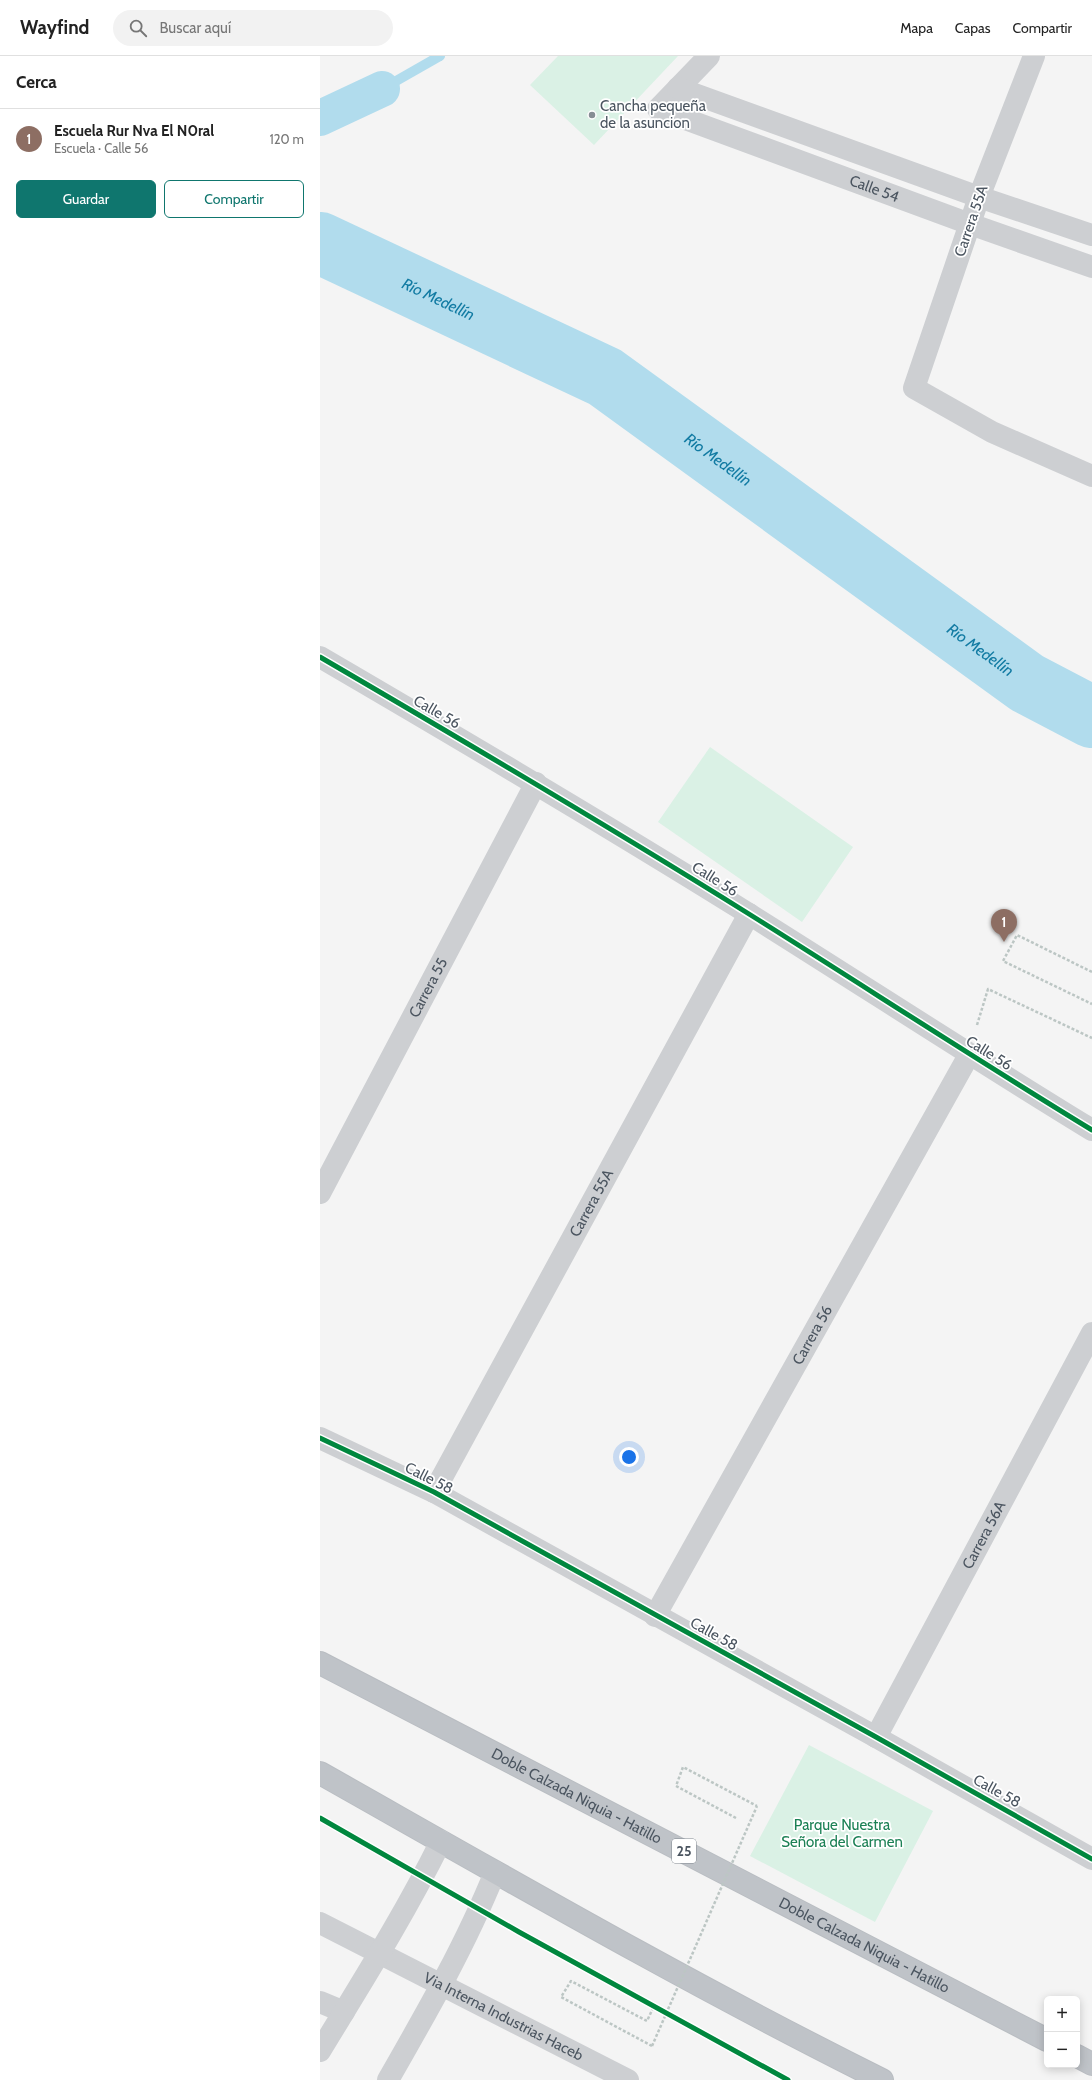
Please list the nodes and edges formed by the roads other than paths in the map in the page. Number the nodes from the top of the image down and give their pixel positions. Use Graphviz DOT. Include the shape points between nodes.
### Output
graph roads {
  1 [pos="709,56"];
  2 [pos="1034,56"];
  3 [pos="678,88"];
  4 [pos="979,197"];
  5 [pos="970,224"];
  6 [pos="1092,235"];
  7 [pos="1092,267"];
  8 [pos="1092,476"];
  9 [pos="320,657"];
  10 [pos="536,783"];
  11 [pos="749,914"];
  12 [pos="969,1055"];
  13 [pos="1092,1130"];
  14 [pos="320,1193"];
  15 [pos="1092,1333"];
  16 [pos="320,1438"];
  17 [pos="434,1492"];
  18 [pos="655,1616"];
  19 [pos="320,1663"];
  20 [pos="876,1737"];
  21 [pos="320,1772"];
  22 [pos="441,1841"];
  23 [pos="1092,1859"];
  24 [pos="495,1872"];
  25 [pos="320,1923"];
  26 [pos="380,1952"];
  27 [pos="442,1984"];
  28 [pos="320,2002"];
  29 [pos="344,2012"];
  30 [pos="1044,2038"];
  31 [pos="320,2051"];
  32 [pos="1080,2058"];
  33 [pos="1092,2064"];
  34 [pos="388,2080"];
  35 [pos="628,2080"];
  36 [pos="882,2080"];
  1 -- 3 [label="street"];
  2 -- 4 [label="street, Carrera 55A"];
  3 -- 4 [label="street, Calle 54"];
  3 -- 5 [label="street, Calle 54" via="658,109"];
  4 -- 5 [label="street, Carrera 55A"];
  4 -- 6 [label="street, Calle 54"];
  5 -- 7 [label="street, Calle 54"];
  5 -- 8 [label="street, Carrera 55A" via="914,388 992,432"];
  9 -- 10 [label="street, Calle 56"];
  10 -- 11 [label="street, Calle 56"];
  10 -- 14 [label="street, Carrera 55"];
  11 -- 12 [label="street, Calle 56"];
  11 -- 17 [label="street, Carrera 55A"];
  12 -- 13 [label="street, Calle 56"];
  12 -- 18 [label="street, Carrera 56"];
  15 -- 20 [label="street, Carrera 56A"];
  16 -- 17 [label="street, Calle 58"];
  17 -- 18 [label="street, Calle 58"];
  18 -- 20 [label="street, Calle 58"];
  19 -- 30 [label="highway, Doble Calzada Niquia - Hatillo / 25"];
  20 -- 23 [label="street, Calle 58"];
  21 -- 22 [label="highway"];
  22 -- 24 [label="highway"];
  22 -- 26 [label="street"];
  24 -- 27 [label="street" via="480,1909"];
  24 -- 36 [label="highway" via="791,2035"];
  25 -- 26 [label="street, Via Interna Industrias Haceb"];
  26 -- 27 [label="street, Via Interna Industrias Haceb"];
  26 -- 29 [label="street"];
  27 -- 34 [label="street"];
  27 -- 35 [label="street, Via Interna Industrias Haceb"];
  28 -- 29 [label="street"];
  29 -- 31 [label="street"];
  32 -- 33 [label="highway"];
}
